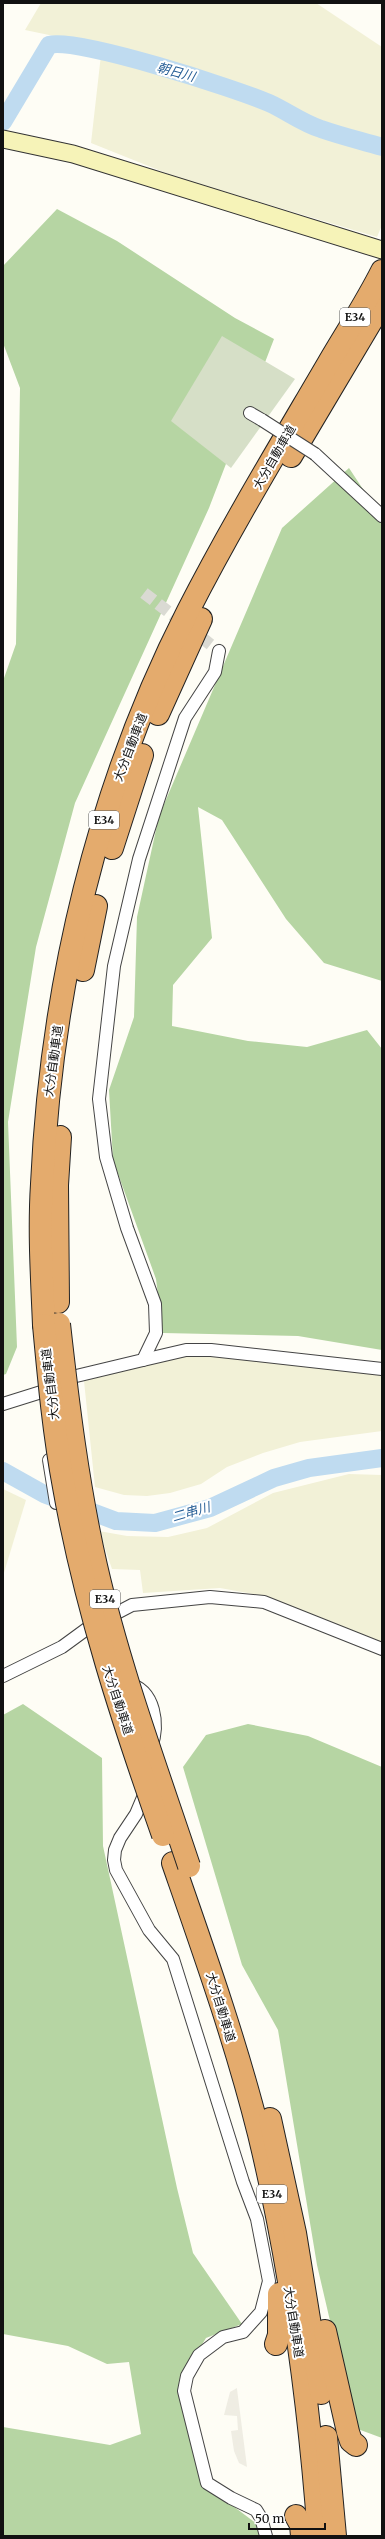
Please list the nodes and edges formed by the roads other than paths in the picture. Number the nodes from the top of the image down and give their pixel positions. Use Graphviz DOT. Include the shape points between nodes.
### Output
graph roads {
  1 [pos="3,139"];
  2 [pos="382,250"];
  3 [pos="382,271"];
  4 [pos="382,303"];
  5 [pos="335,368"];
  6 [pos="250,413"];
  7 [pos="382,516"];
  8 [pos="219,651"];
  9 [pos="143,1360"];
  10 [pos="382,1369"];
  11 [pos="42,1393"];
  12 [pos="3,1404"];
  13 [pos="88,1628"];
  14 [pos="382,1649"];
  15 [pos="3,1676"];
  16 [pos="181,1865"];
  17 [pos="258,2133"];
  18 [pos="288,2195"];
  19 [pos="276,2344"];
  20 [pos="356,2445"];
  21 [pos="266,2536"];
  22 [pos="320,2536"];
  23 [pos="335,2536"];
  1 -- 2 [label="street" via="73,154"];
  3 -- 5 [label="highway, 大分自動車道 / E34"];
  4 -- 5 [label="highway, 大分自動車道 / E34"];
  5 -- 16 [label="highway, 大分自動車道 / E34, bridge" via="225,541 165,658 134,734 96,847 74,931 47,1105 41,1185 41,1264 51,1324 51,1398 64,1487 81,1570 122,1712"];
  6 -- 7 [label="street, bridge" via="315,454"];
  8 -- 9 [label="street" via="215,672 185,718 139,859 114,966 99,1100 106,1157 127,1228 155,1304 156,1333"];
  9 -- 10 [label="street" via="186,1350 211,1350"];
  9 -- 11 [label="street" via="72,1377 70,1382"];
  11 -- 12 [label="street"];
  11 -- 13 [label="street" via="51,1478"];
  13 -- 14 [label="street" via="132,1605 210,1597 239,1599 264,1602"];
  13 -- 15 [label="street" via="62,1647"];
  13 -- 21 [label="street" via="102,1669 115,1680 142,1688 153,1711 156,1732 147,1758 147,1787 136,1814 115,1850 116,1870 150,1930 173,1958 257,2219 269,2281 261,2312 243,2332 222,2337 199,2355 187,2376 184,2391 207,2483 256,2510"];
  16 -- 17 [label="highway, 大分自動車道 / E34"];
  16 -- 18 [label="highway, 大分自動車道 / E34" via="254,2060"];
  17 -- 19 [label="highway" via="279,2289 279,2335"];
  17 -- 22 [label="highway, 大分自動車道 / E34" via="289,2289 311,2425"];
  18 -- 20 [label="highway" via="322,2321 348,2432 351,2441"];
  18 -- 23 [label="highway, 大分自動車道 / E34" via="325,2423"];
}
